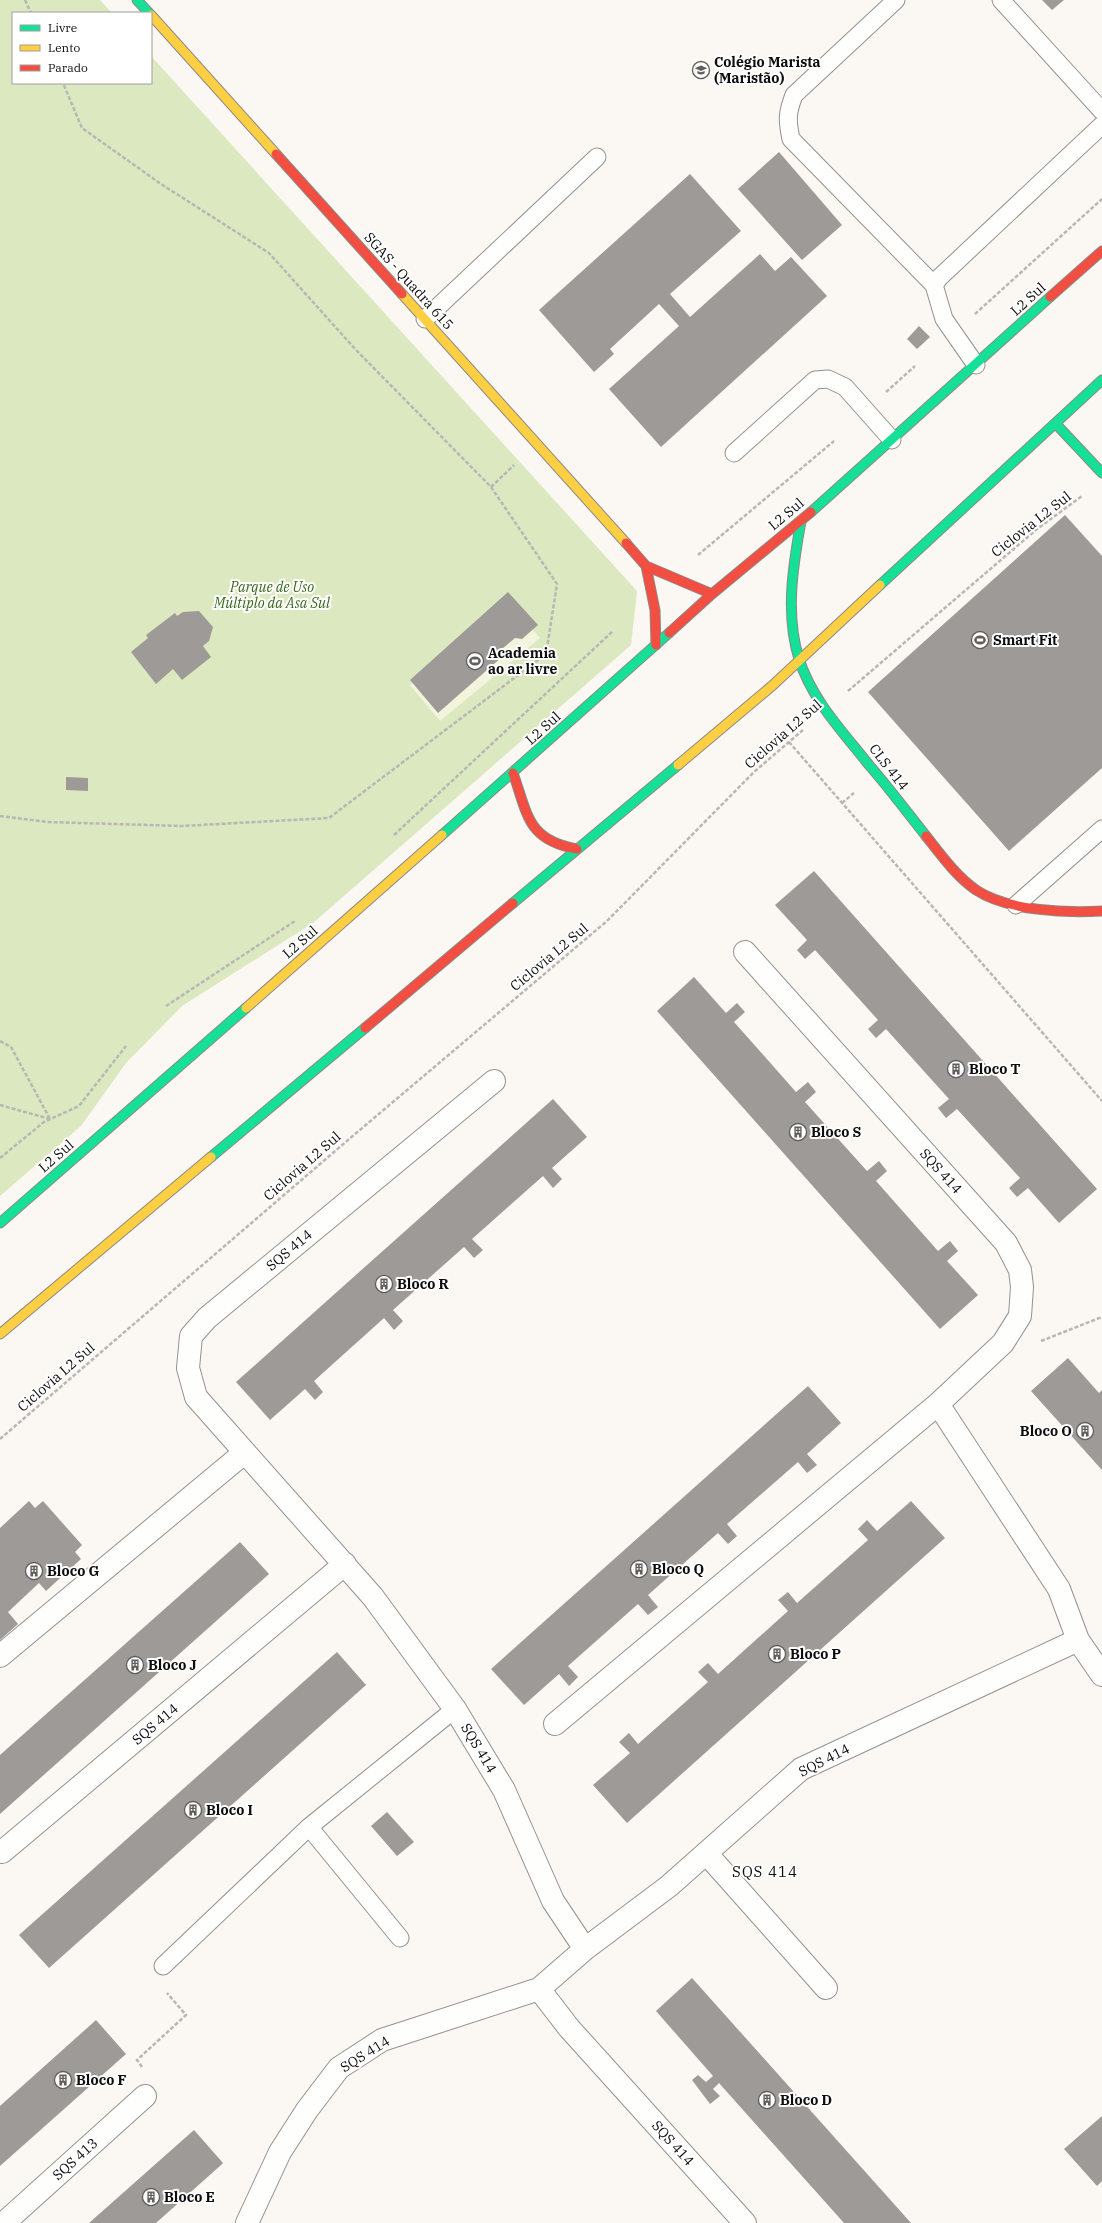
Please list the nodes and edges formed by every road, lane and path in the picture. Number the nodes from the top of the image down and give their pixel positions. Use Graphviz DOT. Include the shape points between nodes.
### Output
graph roads {
  1 [pos="25,0"];
  2 [pos="138,0"];
  3 [pos="896,0"];
  4 [pos="1001,0"];
  5 [pos="31,12"];
  6 [pos="148,12"];
  7 [pos="152,16"];
  8 [pos="63,84"];
  9 [pos="1102,111"];
  10 [pos="1102,125"];
  11 [pos="597,156"];
  12 [pos="1102,199"];
  13 [pos="1102,252"];
  14 [pos="934,285"];
  15 [pos="972,317"];
  16 [pos="425,319"];
  17 [pos="976,365"];
  18 [pos="915,366"];
  19 [pos="1102,380"];
  20 [pos="883,395"];
  21 [pos="1056,424"];
  22 [pos="892,440"];
  23 [pos="834,441"];
  24 [pos="734,454"];
  25 [pos="1102,473"];
  26 [pos="1085,494"];
  27 [pos="801,521"];
  28 [pos="692,560"];
  29 [pos="646,566"];
  30 [pos="712,594"];
  31 [pos="613,631"];
  32 [pos="656,645"];
  33 [pos="799,660"];
  34 [pos="826,709"];
  35 [pos="789,742"];
  36 [pos="513,774"];
  37 [pos="0,816"];
  38 [pos="1102,829"];
  39 [pos="393,835"];
  40 [pos="577,849"];
  41 [pos="1102,902"];
  42 [pos="1016,905"];
  43 [pos="1102,911"];
  44 [pos="1090,912"];
  45 [pos="299,919"];
  46 [pos="745,952"];
  47 [pos="166,1006"];
  48 [pos="0,1041"];
  49 [pos="126,1046"];
  50 [pos="494,1081"];
  51 [pos="1102,1101"];
  52 [pos="0,1105"];
  53 [pos="50,1119"];
  54 [pos="0,1158"];
  55 [pos="0,1223"];
  56 [pos="1102,1317"];
  57 [pos="0,1334"];
  58 [pos="1003,1343"];
  59 [pos="938,1404"];
  60 [pos="0,1439"];
  61 [pos="244,1453"];
  62 [pos="345,1564"];
  63 [pos="1078,1640"];
  64 [pos="0,1656"];
  65 [pos="1102,1675"];
  66 [pos="455,1709"];
  67 [pos="555,1724"];
  68 [pos="309,1827"];
  69 [pos="2,1852"];
  70 [pos="706,1853"];
  71 [pos="400,1938"];
  72 [pos="585,1949"];
  73 [pos="163,1966"];
  74 [pos="826,1988"];
  75 [pos="539,1989"];
  76 [pos="146,2096"];
  77 [pos="4,2223"];
  78 [pos="247,2223"];
  79 [pos="745,2223"];
  1 -- 5 [label="path"];
  2 -- 6 [label="main road, SGAS - Quadra 615"];
  3 -- 14 [label="lane" via="794,95 787,112 789,128 791,139"];
  4 -- 9 [label="lane"];
  7 -- 16 [label="main road, SGAS - Quadra 615"];
  8 -- 37 [label="path" via="82,128 161,184 269,253 356,350 491,486 557,584 546,654 329,818 182,826 47,822"];
  10 -- 14 [label="lane"];
  11 -- 16 [label="lane"];
  12 -- 15 [label="path"];
  13 -- 17 [label="main road, L2 Sul"];
  14 -- 17 [label="lane" via="944,319"];
  16 -- 29 [label="main road, SGAS - Quadra 615"];
  17 -- 22 [label="main road, L2 Sul"];
  18 -- 20 [label="path"];
  19 -- 21 [label="main road"];
  21 -- 25 [label="main road"];
  21 -- 33 [label="main road"];
  22 -- 24 [label="lane" via="844,386 828,378 815,380"];
  22 -- 27 [label="main road, L2 Sul"];
  23 -- 28 [label="path"];
  26 -- 34 [label="path, Ciclovia L2 Sul" via="1037,529"];
  27 -- 30 [label="main road, L2 Sul"];
  27 -- 33 [label="main road, CLS 414" via="791,593 792,622"];
  29 -- 30 [label="main road, SGAS - Quadra 615"];
  29 -- 32 [label="main road" via="655,610"];
  30 -- 32 [label="main road, L2 Sul"];
  31 -- 39 [label="path"];
  32 -- 36 [label="main road, L2 Sul"];
  33 -- 34 [label="main road, CLS 414" via="806,678"];
  33 -- 40 [label="main road"];
  34 -- 35 [label="path, Ciclovia L2 Sul"];
  34 -- 42 [label="main road, CLS 414" via="904,810 961,877 984,895"];
  35 -- 51 [label="path"];
  35 -- 60 [label="path, Ciclovia L2 Sul" via="754,772 607,921"];
  36 -- 40 [label="main road" via="526,811 546,840"];
  36 -- 55 [label="main road, L2 Sul"];
  38 -- 42 [label="lane"];
  40 -- 57 [label="main road"];
  41 -- 44 [label="main road"];
  42 -- 44 [label="main road, CLS 414"];
  43 -- 44 [label="main road, CLS 414"];
  45 -- 47 [label="path"];
  46 -- 58 [label="street, SQS 414" via="1006,1243 1020,1270 1022,1287 1020,1316"];
  48 -- 53 [label="path" via="11,1047"];
  49 -- 53 [label="path" via="79,1106"];
  50 -- 61 [label="street, SQS 414" via="207,1318 191,1336 188,1368 196,1397"];
  52 -- 53 [label="path"];
  53 -- 54 [label="path"];
  56 -- 58 [label="path" via="1040,1342"];
  58 -- 59 [label="street, SQS 414"];
  59 -- 63 [label="street" via="1059,1589"];
  59 -- 67 [label="street, SQS 414"];
  61 -- 62 [label="street, SQS 414"];
  61 -- 64 [label="street"];
  62 -- 66 [label="street, SQS 414" via="374,1597"];
  62 -- 69 [label="street, SQS 414"];
  63 -- 65 [label="street"];
  63 -- 70 [label="street, SQS 414" via="801,1769"];
  66 -- 68 [label="lane"];
  66 -- 72 [label="street, SQS 414" via="504,1790 553,1901"];
  68 -- 71 [label="lane"];
  68 -- 73 [label="lane"];
  70 -- 72 [label="street, SQS 414" via="669,1886"];
  70 -- 74 [label="street"];
  72 -- 75 [label="street, SQS 414"];
  73 -- 76 [label="path" via="175,1984 166,1993 186,2015 137,2060 156,2084"];
  75 -- 78 [label="street, SQS 414" via="382,2040 339,2068 307,2110 280,2152"];
  75 -- 79 [label="street, SQS 414" via="569,2028"];
  76 -- 77 [label="street, SQS 413"];
}
